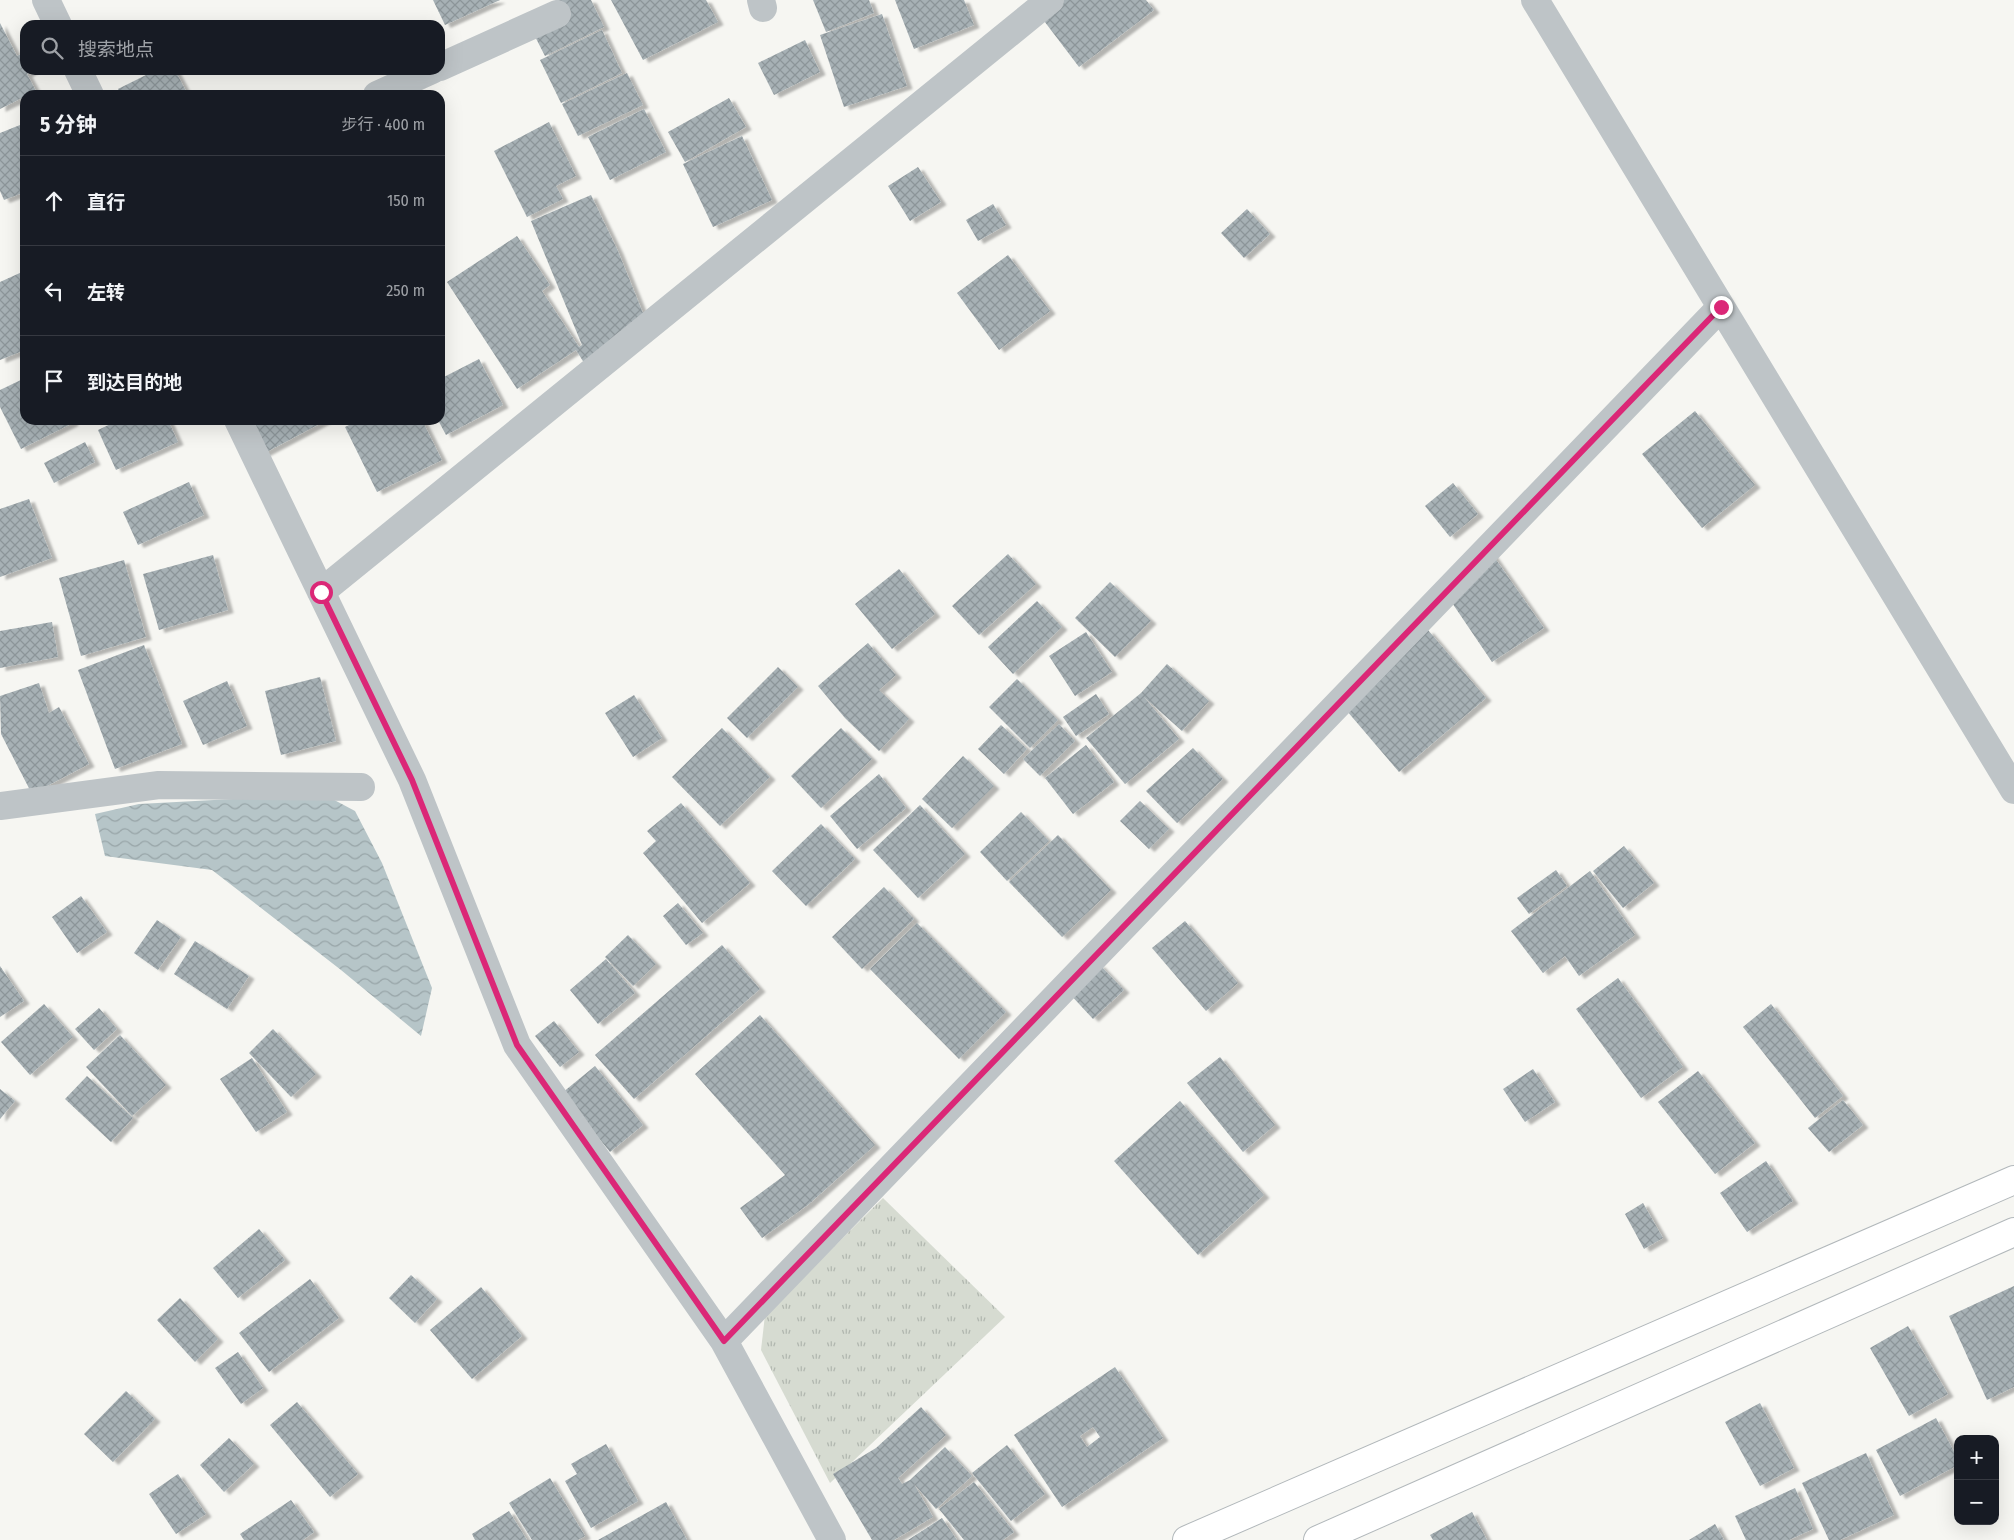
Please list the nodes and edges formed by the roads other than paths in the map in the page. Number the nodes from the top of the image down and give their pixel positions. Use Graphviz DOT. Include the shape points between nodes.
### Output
graph roads {
  1 [pos="46,0"];
  2 [pos="1050,0"];
  3 [pos="1535,0"];
  4 [pos="557,14"];
  5 [pos="56,20"];
  6 [pos="445,65"];
  7 [pos="80,75"];
  8 [pos="421,75"];
  9 [pos="88,90"];
  10 [pos="388,90"];
  11 [pos="1721,307"];
  12 [pos="240,425"];
  13 [pos="321,592"];
  14 [pos="361,787"];
  15 [pos="2014,790"];
  16 [pos="0,806"];
  17 [pos="2014,1180"];
  18 [pos="2014,1232"];
  19 [pos="724,1341"];
  20 [pos="832,1540"];
  21 [pos="1187,1540"];
  22 [pos="1318,1540"];
  1 -- 5 [label="street"];
  2 -- 13 [label="street"];
  3 -- 11 [label="street"];
  4 -- 6 [label="street"];
  7 -- 9 [label="street"];
  8 -- 10 [label="street"];
  11 -- 15 [label="street"];
  11 -- 19 [label="street"];
  12 -- 13 [label="street"];
  13 -- 19 [label="street" via="412,780 517,1045"];
  14 -- 16 [label="street" via="160,785"];
  17 -- 21 [label="main road"];
  18 -- 22 [label="main road"];
  19 -- 20 [label="street"];
}
